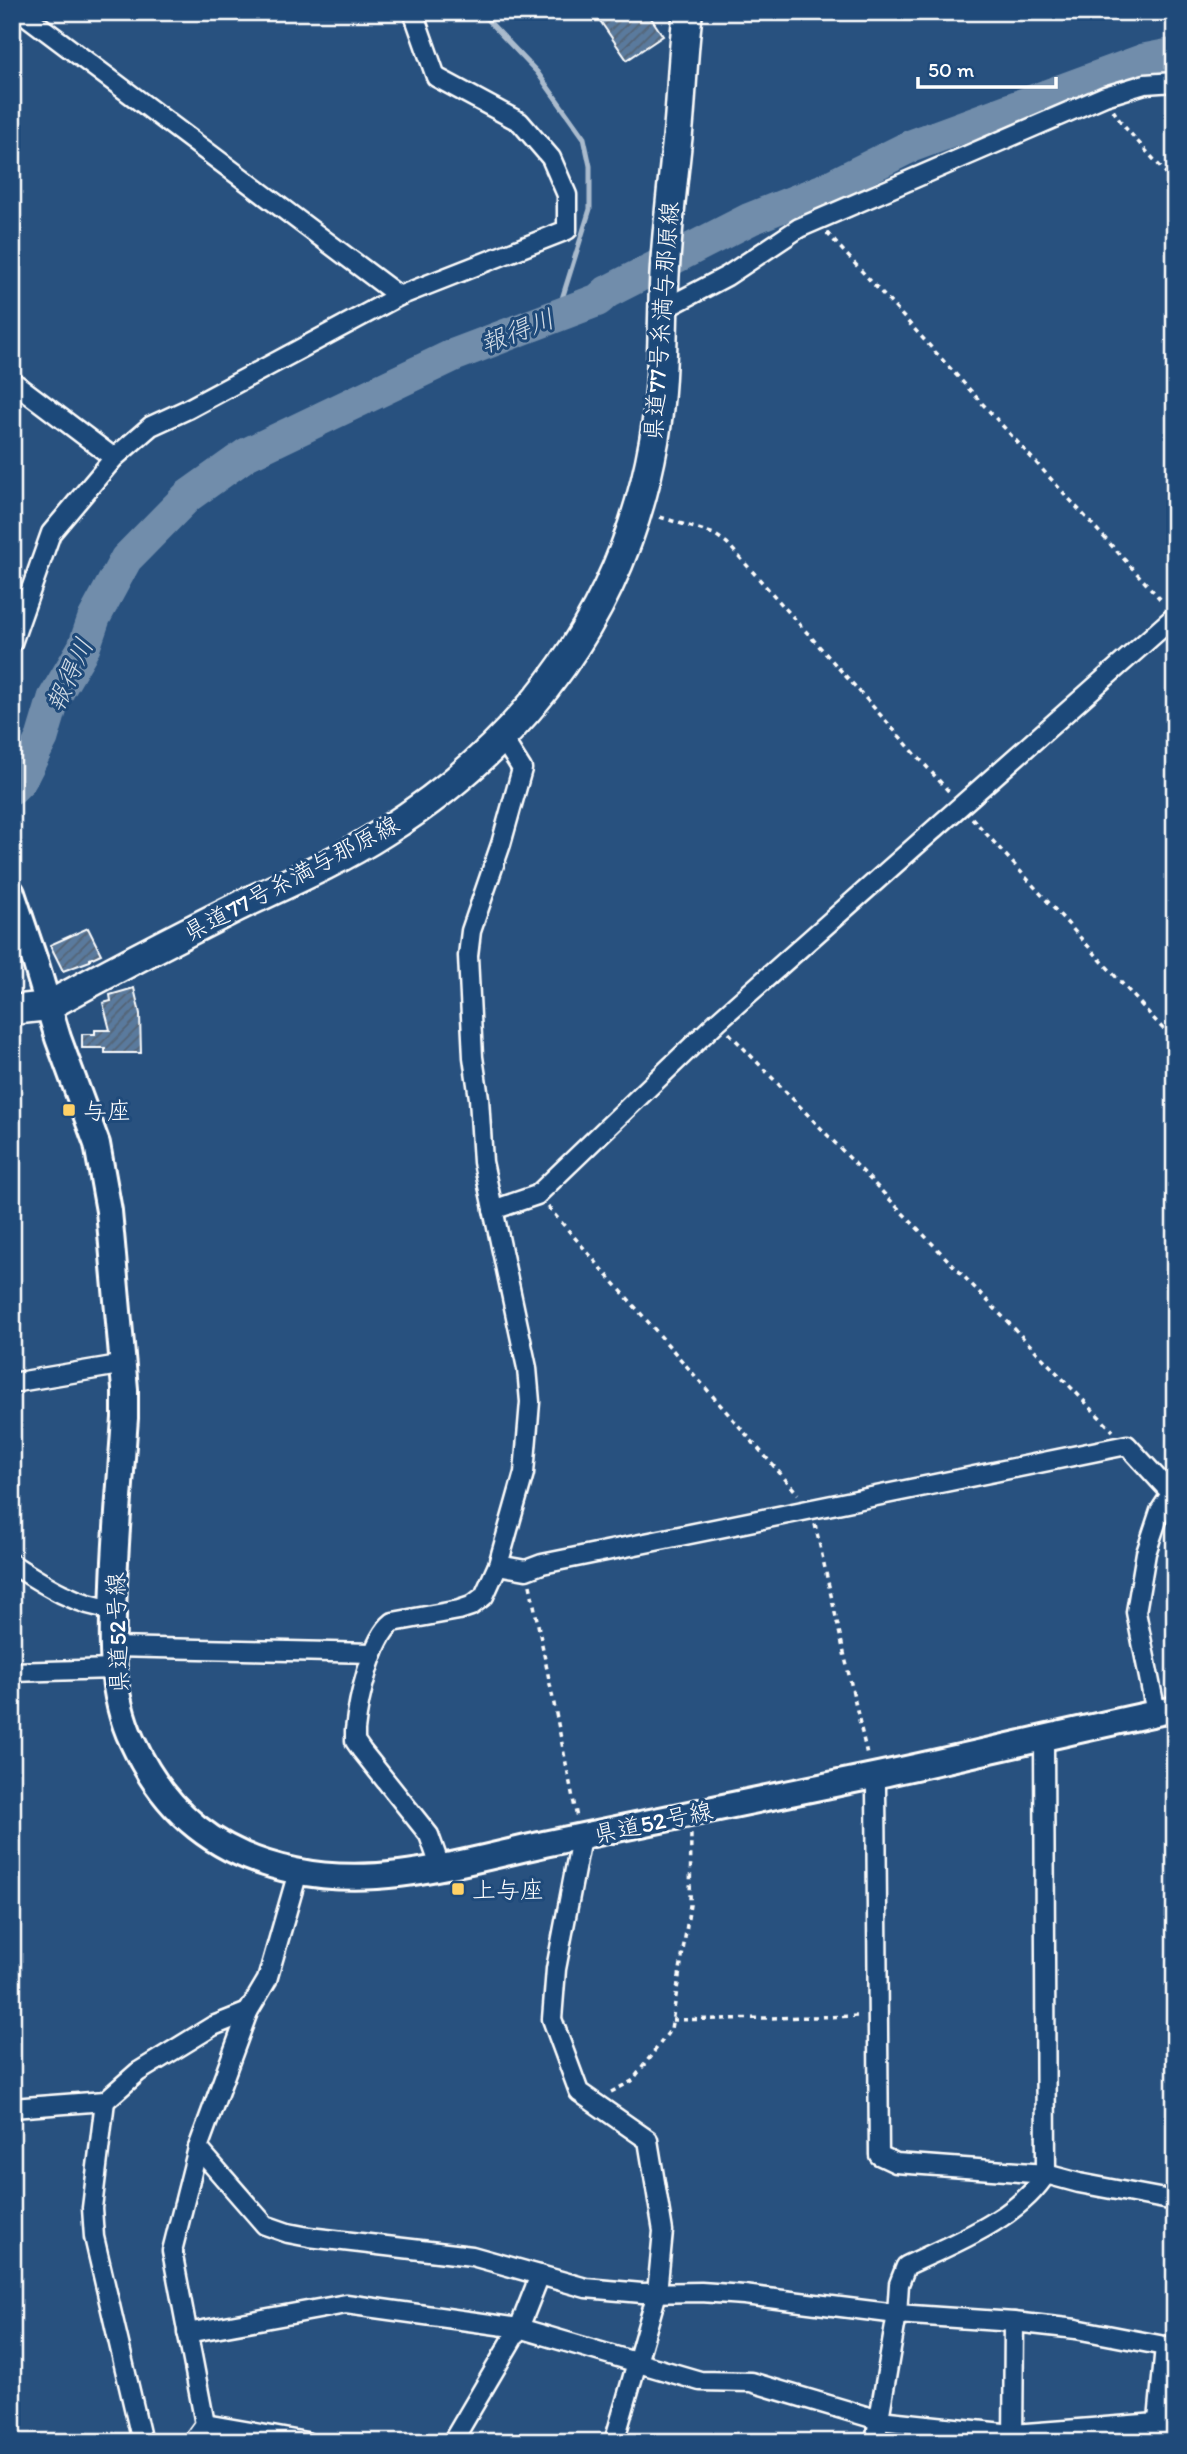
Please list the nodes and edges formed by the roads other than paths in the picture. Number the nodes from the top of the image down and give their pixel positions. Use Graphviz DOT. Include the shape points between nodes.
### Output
graph roads {
  1 [pos="21,12"];
  2 [pos="413,12"];
  3 [pos="688,12"];
  4 [pos="1175,82"];
  5 [pos="399,296"];
  6 [pos="664,298"];
  7 [pos="12,381"];
  8 [pos="114,458"];
  9 [pos="1170,610"];
  10 [pos="12,643"];
  11 [pos="503,739"];
  12 [pos="12,893"];
  13 [pos="48,1006"];
  14 [pos="12,1010"];
  15 [pos="493,1210"];
  16 [pos="125,1364"];
  17 [pos="12,1383"];
  18 [pos="1173,1491"];
  19 [pos="12,1564"];
  20 [pos="498,1565"];
  21 [pos="113,1609"];
  22 [pos="373,1653"];
  23 [pos="113,1658"];
  24 [pos="12,1671"];
  25 [pos="1165,1711"];
  26 [pos="1044,1739"];
  27 [pos="872,1777"];
  28 [pos="581,1838"];
  29 [pos="441,1869"];
  30 [pos="298,1872"];
  31 [pos="248,2012"];
  32 [pos="105,2101"];
  33 [pos="12,2108"];
  34 [pos="198,2148"];
  35 [pos="1046,2174"];
  36 [pos="1175,2201"];
  37 [pos="540,2275"];
  38 [pos="656,2292"];
  39 [pos="897,2314"];
  40 [pos="1014,2322"];
  41 [pos="519,2328"];
  42 [pos="187,2333"];
  43 [pos="1170,2348"];
  44 [pos="637,2362"];
  45 [pos="879,2420"];
  46 [pos="1157,2423"];
  47 [pos="205,2424"];
  48 [pos="1013,2438"];
  49 [pos="142,2442"];
  50 [pos="192,2442"];
  51 [pos="306,2442"];
  52 [pos="452,2442"];
  53 [pos="614,2442"];
  54 [pos="875,2442"];
  55 [pos="1156,2442"];
  1 -- 5 [label="street"];
  2 -- 5 [label="street" via="436,77 520,122 551,158 567,195 567,230"];
  3 -- 6 [label="main road, 県道77号糸満与那原線"];
  4 -- 6 [label="street" via="1145,84 1105,96 799,228 727,276"];
  5 -- 8 [label="street" via="151,426"];
  6 -- 11 [label="main road, 県道77号糸満与那原線" via="659,405 638,510 612,578 581,636 556,677"];
  7 -- 8 [label="street"];
  8 -- 10 [label="street" via="51,533"];
  9 -- 15 [label="street" via="962,806 718,1021 537,1195"];
  11 -- 13 [label="main road, 県道77号糸満与那原線" via="462,776 383,833"];
  11 -- 15 [label="street" via="522,769 468,944 473,1057 483,1161"];
  12 -- 13 [label="main road, 県道52号線"];
  13 -- 14 [label="main road, 県道77号糸満与那原線"];
  13 -- 16 [label="main road, 県道52号線" via="97,1144"];
  15 -- 20 [label="street" via="525,1351 530,1402 524,1474"];
  16 -- 17 [label="street"];
  16 -- 21 [label="main road, 県道52号線"];
  18 -- 20 [label="street" via="1127,1445 526,1570"];
  18 -- 25 [label="street" via="1160,1511 1146,1553 1136,1612"];
  19 -- 21 [label="street" via="84,1604"];
  20 -- 22 [label="street" via="484,1596 477,1601 459,1610 393,1622"];
  21 -- 23 [label="main road, 県道52号線"];
  22 -- 23 [label="street"];
  22 -- 29 [label="street" via="355,1741 429,1835"];
  23 -- 24 [label="street"];
  23 -- 30 [label="main road, 県道52号線" via="118,1700 131,1740 174,1806 212,1840 257,1861"];
  25 -- 26 [label="main road, 県道52号線"];
  26 -- 27 [label="main road, 県道52号線"];
  26 -- 35 [label="street"];
  27 -- 28 [label="main road, 県道52号線"];
  27 -- 35 [label="street" via="876,1788 879,2155 896,2163"];
  28 -- 29 [label="main road, 県道52号線"];
  28 -- 38 [label="street" via="556,1969 552,2019 579,2092 648,2140 663,2231"];
  29 -- 30 [label="main road, 県道52号線" via="342,1877"];
  30 -- 31 [label="street" via="267,1980"];
  31 -- 32 [label="street" via="213,2026 149,2065"];
  31 -- 34 [label="street"];
  32 -- 33 [label="street"];
  32 -- 49 [label="street" via="92,2207 94,2237"];
  34 -- 37 [label="street" via="259,2219 274,2229 471,2256"];
  34 -- 42 [label="street" via="172,2251"];
  35 -- 36 [label="street"];
  35 -- 39 [label="street" via="1037,2188 997,2219 906,2266 899,2284"];
  37 -- 38 [label="street" via="586,2288"];
  37 -- 41 [label="street"];
  38 -- 39 [label="street" via="744,2295"];
  38 -- 44 [label="street"];
  39 -- 40 [label="street"];
  39 -- 45 [label="street"];
  40 -- 43 [label="street"];
  40 -- 48 [label="street"];
  41 -- 42 [label="street" via="346,2304"];
  41 -- 44 [label="street"];
  41 -- 52 [label="street"];
  42 -- 47 [label="street"];
  43 -- 46 [label="street"];
  44 -- 45 [label="street" via="700,2381 751,2382"];
  44 -- 53 [label="street"];
  45 -- 48 [label="street"];
  45 -- 54 [label="street"];
  46 -- 48 [label="street"];
  46 -- 55 [label="street"];
  47 -- 50 [label="street"];
  47 -- 51 [label="street"];
}
